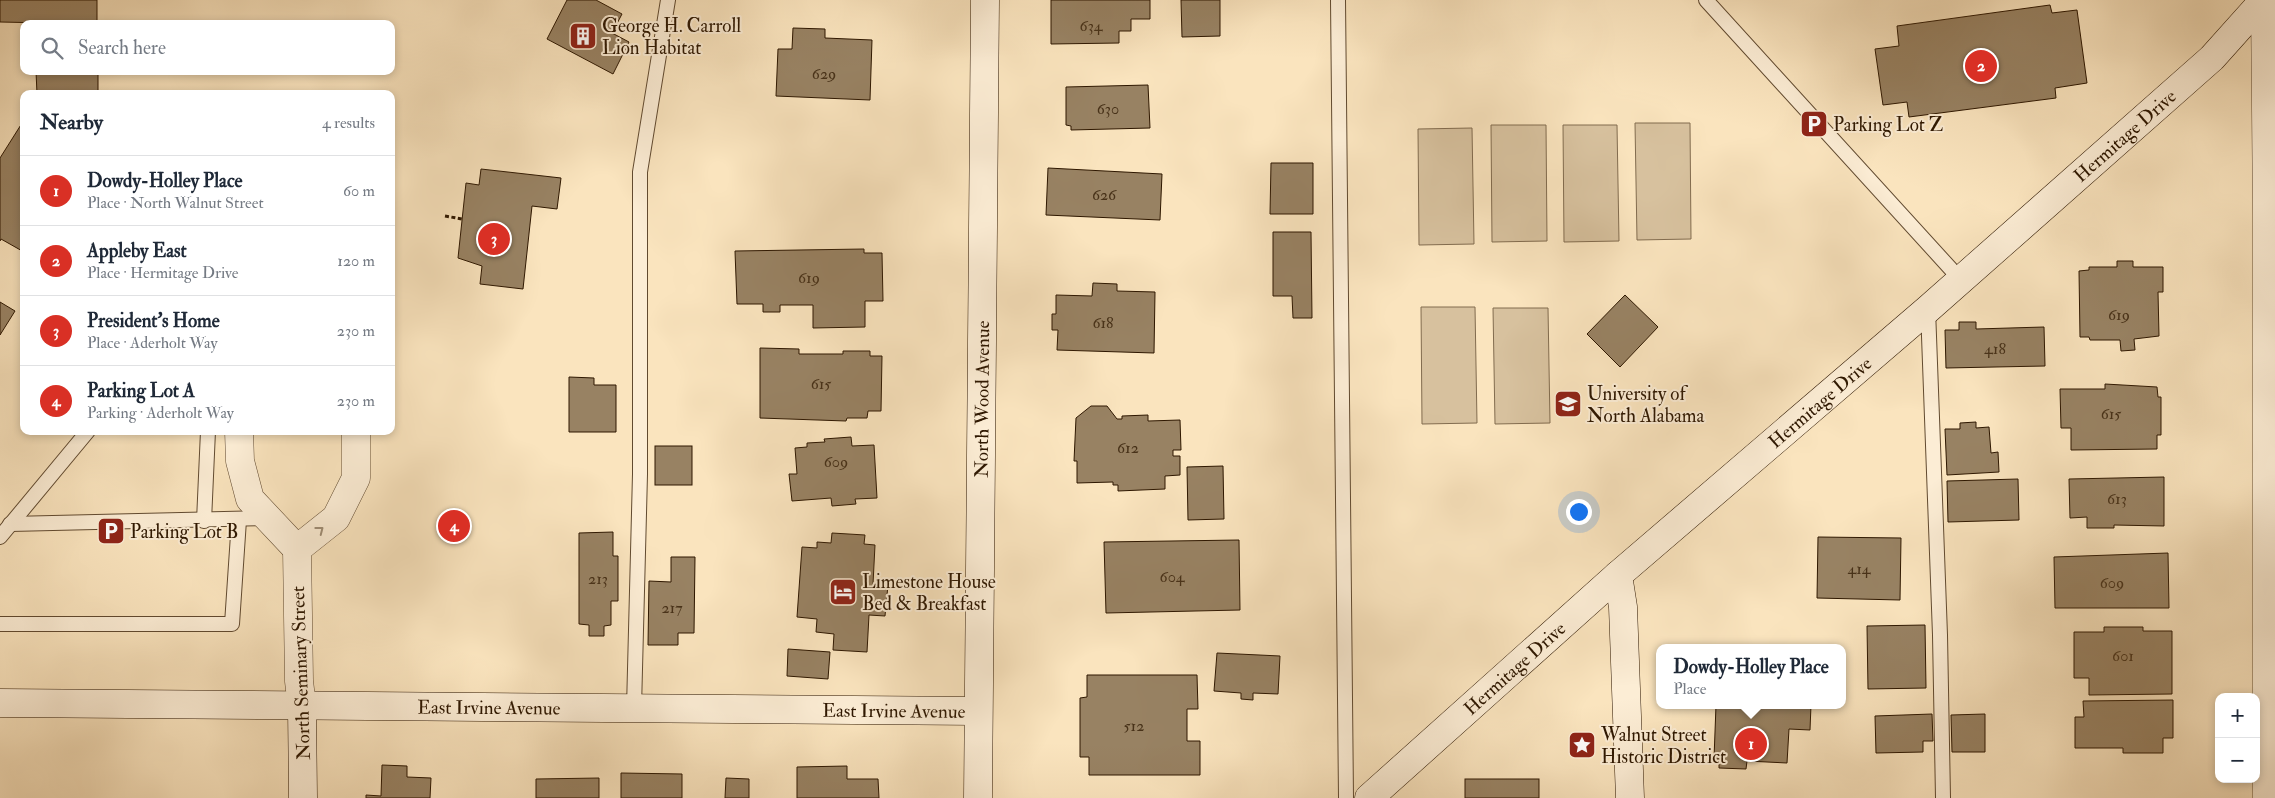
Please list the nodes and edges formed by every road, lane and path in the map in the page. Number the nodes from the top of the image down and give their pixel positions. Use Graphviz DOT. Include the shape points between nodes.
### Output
graph roads {
  1 [pos="668,0"];
  2 [pos="985,0"];
  3 [pos="1338,0"];
  4 [pos="1706,0"];
  5 [pos="2264,0"];
  6 [pos="445,216"];
  7 [pos="462,219"];
  8 [pos="1960,279"];
  9 [pos="1928,309"];
  10 [pos="85,435"];
  11 [pos="208,435"];
  12 [pos="239,435"];
  13 [pos="356,435"];
  14 [pos="268,518"];
  15 [pos="239,520"];
  16 [pos="204,521"];
  17 [pos="10,524"];
  18 [pos="0,537"];
  19 [pos="297,548"];
  20 [pos="1618,575"];
  21 [pos="0,624"];
  22 [pos="0,703"];
  23 [pos="302,707"];
  24 [pos="634,708"];
  25 [pos="978,711"];
  26 [pos="303,798"];
  27 [pos="978,798"];
  28 [pos="1346,798"];
  29 [pos="1369,798"];
  30 [pos="1630,798"];
  31 [pos="1943,798"];
  32 [pos="2267,798"];
  1 -- 24 [label="lane" via="640,172 640,474"];
  2 -- 25 [label="street, North Wood Avenue"];
  3 -- 28 [label="lane"];
  4 -- 8 [label="lane"];
  5 -- 8 [label="street, Hermitage Drive" via="2212,58"];
  5 -- 32 [label="street"];
  6 -- 7 [label="path"];
  8 -- 9 [label="street, Hermitage Drive"];
  9 -- 20 [label="street, Hermitage Drive"];
  9 -- 31 [label="lane"];
  10 -- 17 [label="lane"];
  11 -- 16 [label="lane"];
  12 -- 14 [label="street" via="240,462 250,499"];
  19 -- 13 [label="street, one-way" via="336,518 356,478"];
  14 -- 15 [label="lane"];
  14 -- 19 [label="street"];
  15 -- 16 [label="lane"];
  15 -- 21 [label="lane" via="232,624"];
  16 -- 17 [label="lane"];
  17 -- 18 [label="lane"];
  19 -- 23 [label="street, North Seminary Street" via="298,681"];
  20 -- 29 [label="street, Hermitage Drive"];
  20 -- 30 [label="street" via="1623,607"];
  22 -- 23 [label="street, East Irvine Avenue"];
  23 -- 24 [label="street, East Irvine Avenue"];
  23 -- 26 [label="street, North Seminary Street"];
  24 -- 25 [label="street, East Irvine Avenue"];
  25 -- 27 [label="street, North Wood Avenue"];
}
